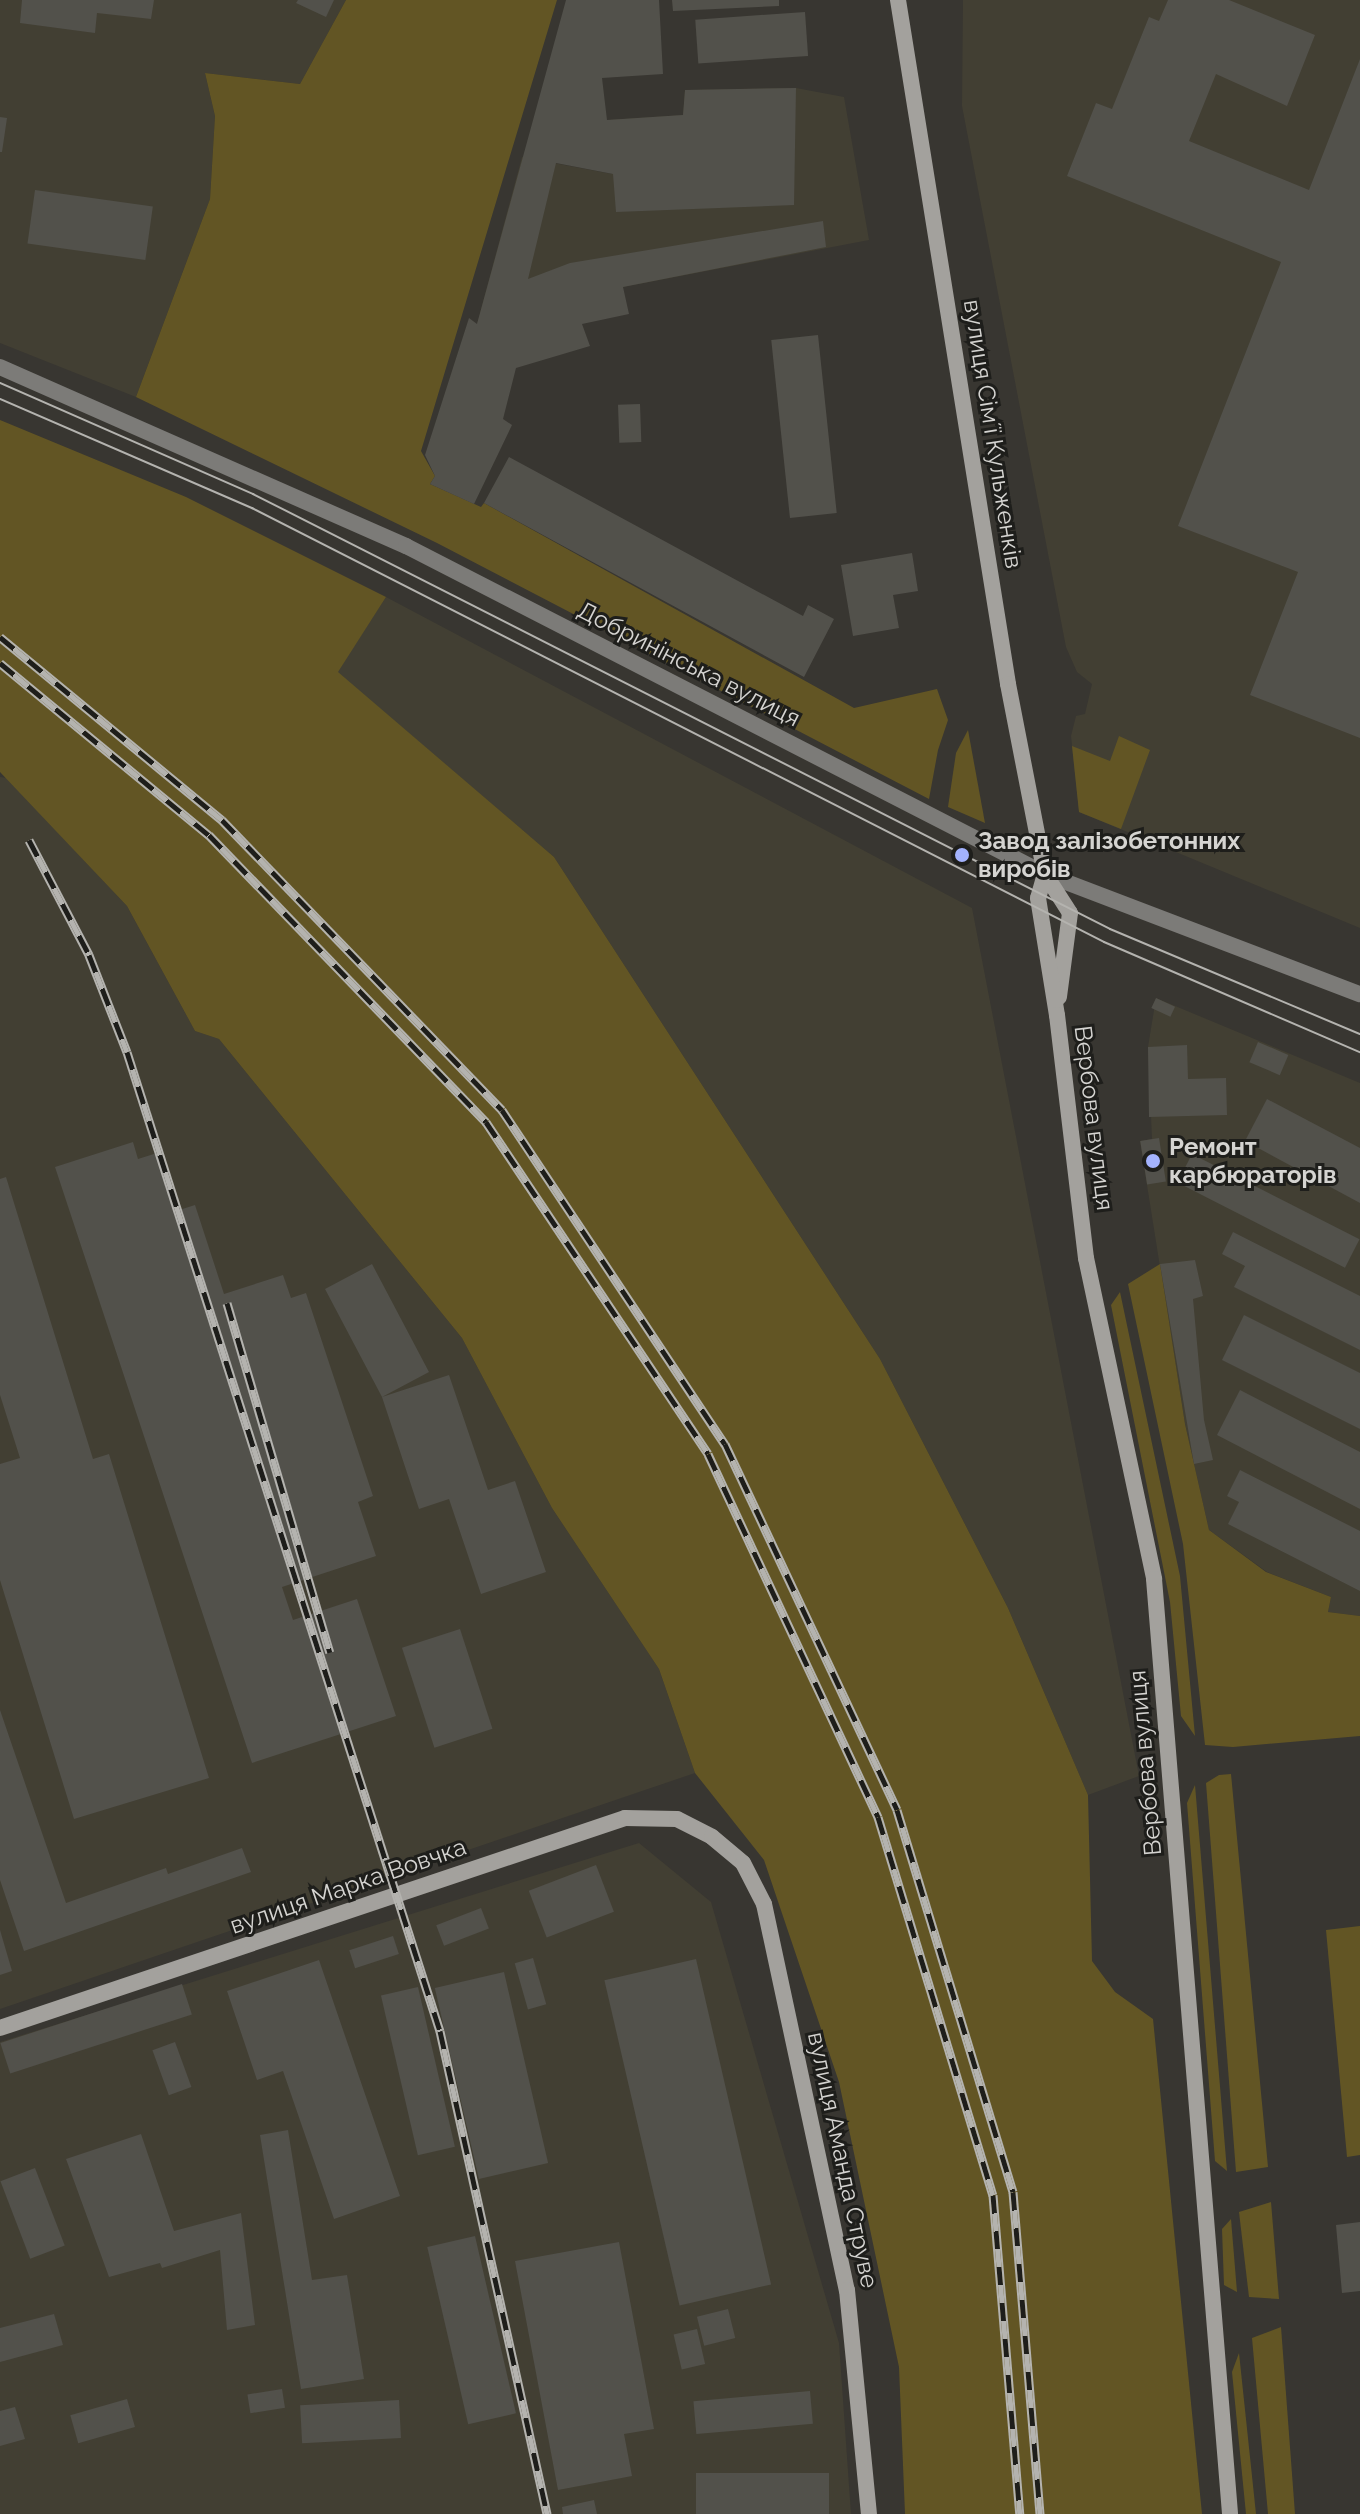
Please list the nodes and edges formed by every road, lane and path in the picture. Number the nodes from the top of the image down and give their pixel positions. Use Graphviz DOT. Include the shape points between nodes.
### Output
graph roads {
  1 [pos="898,0"];
  2 [pos="0,367"];
  3 [pos="1045,874"];
  4 [pos="1360,994"];
  5 [pos="1057,1015"];
  6 [pos="712,1837"];
  7 [pos="0,2028"];
  8 [pos="869,2514"];
  9 [pos="1230,2514"];
  1 -- 3 [label="main road, вулиця Сімʼї Кульженків" via="1008,684"];
  2 -- 3 [label="street, Добринінська вулиця" via="406,546"];
  3 -- 4 [label="street, Добринінська вулиця"];
  3 -- 5 [label="main road, Вербова вулиця" via="1038,898"];
  3 -- 5 [label="main road, Вербова вулиця" via="1070,913"];
  5 -- 9 [label="main road, Вербова вулиця" via="1086,1258 1154,1579"];
  6 -- 7 [label="main road, вулиця Марка Вовчка" via="677,1819 625,1818"];
  6 -- 8 [label="main road, вулиця Аманда Струве" via="743,1863 764,1904 847,2290"];
}
